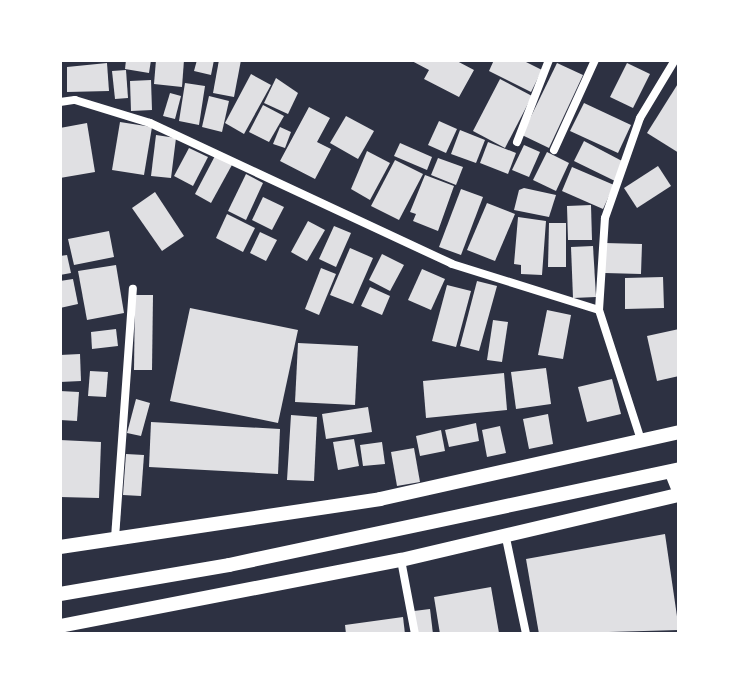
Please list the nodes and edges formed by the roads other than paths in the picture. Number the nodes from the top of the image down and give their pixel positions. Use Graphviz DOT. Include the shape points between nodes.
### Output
graph roads {
  1 [pos="549,60"];
  2 [pos="595,60"];
  3 [pos="675,60"];
  4 [pos="60,102"];
  5 [pos="517,142"];
  6 [pos="554,150"];
  7 [pos="133,289"];
  8 [pos="599,310"];
  9 [pos="679,432"];
  10 [pos="641,440"];
  11 [pos="674,470"];
  12 [pos="679,494"];
  13 [pos="115,538"];
  14 [pos="506,538"];
  15 [pos="60,547"];
  16 [pos="401,560"];
  17 [pos="60,594"];
  18 [pos="60,626"];
  19 [pos="415,634"];
  20 [pos="526,634"];
  1 -- 5 [label="street"];
  2 -- 6 [label="street"];
  3 -- 8 [label="street" via="640,118 605,218"];
  4 -- 8 [label="street" via="75,100 150,123 452,264"];
  7 -- 13 [label="street"];
  8 -- 10 [label="street"];
  9 -- 10 [label="main road"];
  10 -- 13 [label="main road" via="380,499"];
  11 -- 12 [label="street"];
  11 -- 17 [label="main road" via="229,565"];
  12 -- 14 [label="main road"];
  13 -- 15 [label="main road"];
  14 -- 16 [label="main road"];
  14 -- 20 [label="street"];
  16 -- 18 [label="main road"];
  16 -- 19 [label="street"];
}
